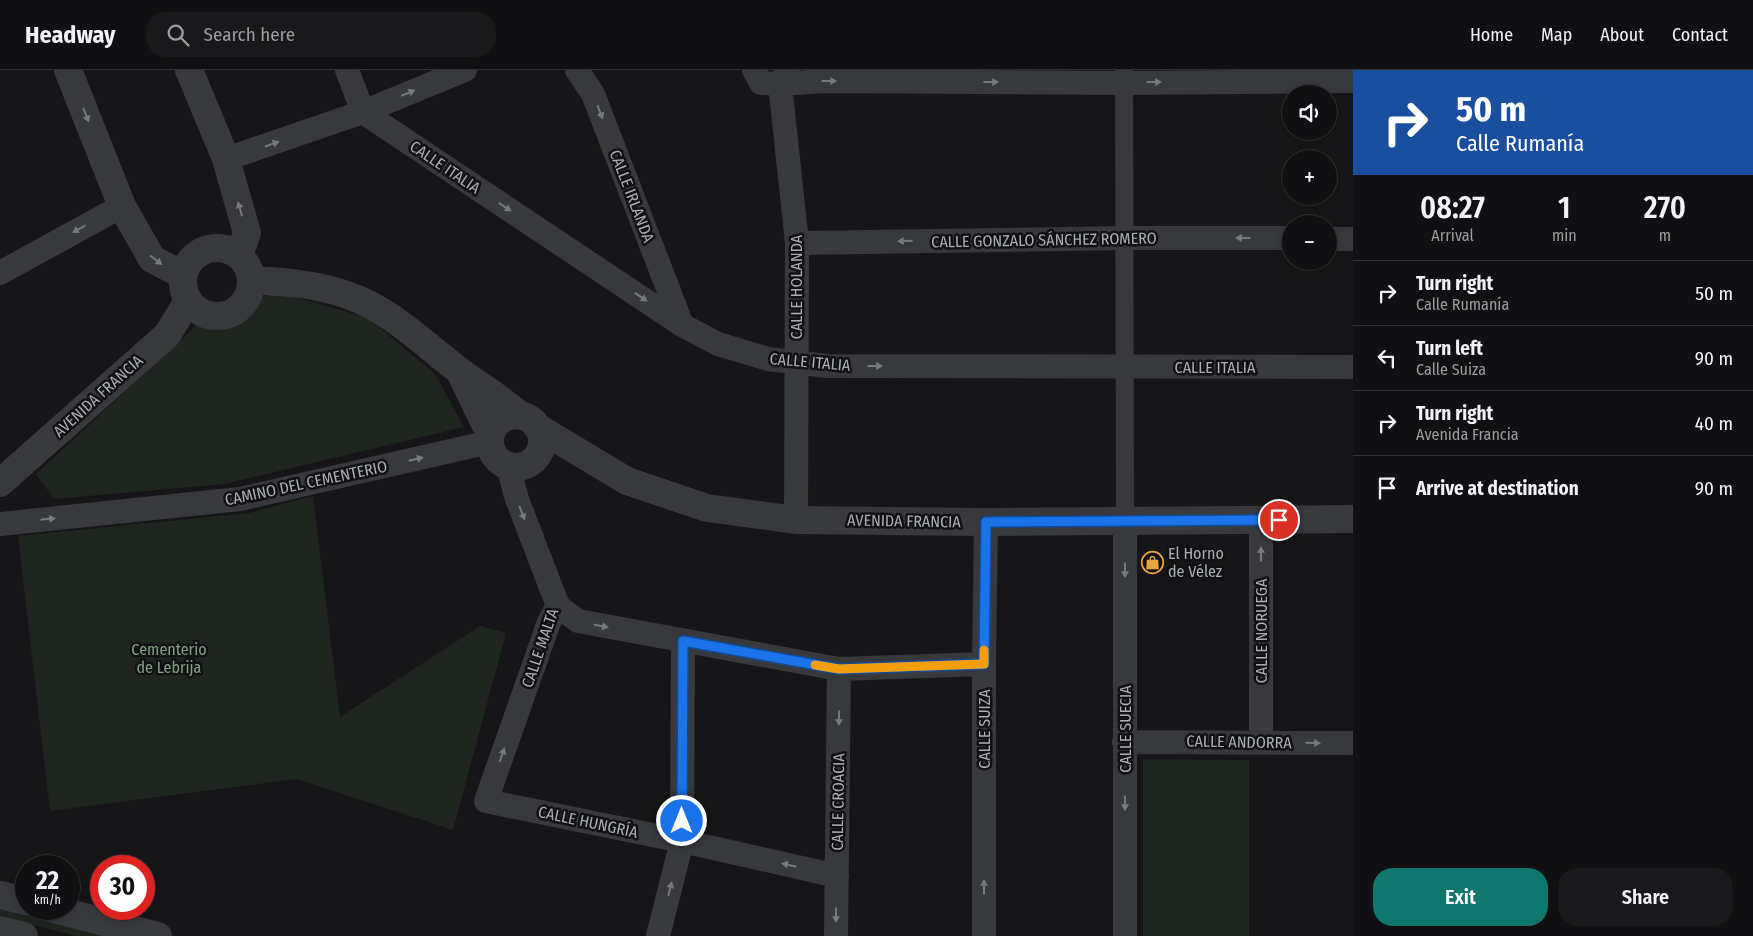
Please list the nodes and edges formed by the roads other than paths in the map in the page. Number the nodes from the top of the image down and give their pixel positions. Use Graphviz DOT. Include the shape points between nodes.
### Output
graph roads {
  1 [pos="68,70"];
  2 [pos="189,70"];
  3 [pos="347,70"];
  4 [pos="465,70"];
  5 [pos="577,70"];
  6 [pos="754,70"];
  7 [pos="1124,76"];
  8 [pos="784,77"];
  9 [pos="1353,81"];
  10 [pos="364,112"];
  11 [pos="226,159"];
  12 [pos="122,206"];
  13 [pos="1124,238"];
  14 [pos="1282,238"];
  15 [pos="1337,239"];
  16 [pos="1353,239"];
  17 [pos="797,243"];
  18 [pos="239,255"];
  19 [pos="0,272"];
  20 [pos="252,280"];
  21 [pos="185,288"];
  22 [pos="682,325"];
  23 [pos="796,363"];
  24 [pos="1125,367"];
  25 [pos="1353,367"];
  26 [pos="459,371"];
  27 [pos="529,421"];
  28 [pos="490,438"];
  29 [pos="587,458"];
  30 [pos="521,463"];
  31 [pos="0,483"];
  32 [pos="1353,519"];
  33 [pos="796,520"];
  34 [pos="1261,520"];
  35 [pos="986,522"];
  36 [pos="1125,522"];
  37 [pos="0,524"];
  38 [pos="558,606"];
  39 [pos="683,641"];
  40 [pos="984,664"];
  41 [pos="839,669"];
  42 [pos="1124,742"];
  43 [pos="1261,742"];
  44 [pos="1353,743"];
  45 [pos="486,801"];
  46 [pos="682,841"];
  47 [pos="837,876"];
  48 [pos="0,894"];
  49 [pos="15,898"];
  50 [pos="80,916"];
  51 [pos="158,936"];
  52 [pos="658,936"];
  53 [pos="836,936"];
  54 [pos="984,936"];
  55 [pos="1125,936"];
  1 -- 12 [label="street, one-way"];
  2 -- 11 [label="street"];
  3 -- 10 [label="street"];
  10 -- 4 [label="street, one-way"];
  5 -- 22 [label="street, CALLE IRLANDA, one-way" via="593,94"];
  6 -- 8 [label="street" via="761,83"];
  8 -- 7 [label="street, one-way" via="823,81"];
  7 -- 9 [label="street, one-way"];
  7 -- 13 [label="street"];
  8 -- 17 [label="street, CALLE HOLANDA"];
  11 -- 10 [label="street, one-way"];
  10 -- 22 [label="street, CALLE ITALIA, one-way"];
  18 -- 11 [label="street, one-way" via="247,233"];
  12 -- 19 [label="street, one-way"];
  12 -- 21 [label="street, one-way" via="152,259"];
  14 -- 13 [label="street, CALLE GONZALO SÁNCHEZ ROMERO, one-way"];
  13 -- 17 [label="street, CALLE GONZALO SÁNCHEZ ROMERO, one-way"];
  13 -- 24 [label="street"];
  15 -- 16 [label="street"];
  17 -- 23 [label="street, CALLE HOLANDA"];
  18 -- 20 [label="street"];
  18 -- 21 [label="street" via="213,247 203,250 187,265"];
  20 -- 21 [label="street" via="247,299 238,309 218,317 196,309"];
  20 -- 26 [label="street, AVENIDA FRANCIA" via="307,284 350,296 387,315"];
  21 -- 31 [label="street, AVENIDA FRANCIA" via="167,335"];
  22 -- 23 [label="street, CALLE ITALIA" via="718,344 768,360"];
  23 -- 24 [label="street, CALLE ITALIA, one-way" via="827,366"];
  23 -- 33 [label="street, CALLE HOLANDA"];
  24 -- 25 [label="street, CALLE ITALIA"];
  24 -- 36 [label="street"];
  26 -- 27 [label="street, AVENIDA FRANCIA"];
  26 -- 28 [label="street, AVENIDA FRANCIA"];
  27 -- 28 [label="street" via="506,417 494,427"];
  27 -- 29 [label="street, AVENIDA FRANCIA"];
  27 -- 30 [label="street" via="541,441 541,448"];
  28 -- 30 [label="street" via="495,457 501,463"];
  37 -- 28 [label="street, CAMINO DEL CEMENTERIO, one-way" via="240,499"];
  29 -- 30 [label="street"];
  29 -- 33 [label="street, AVENIDA FRANCIA" via="627,481 707,508"];
  30 -- 38 [label="street, CALLE MALTA, one-way" via="516,499"];
  32 -- 34 [label="street, AVENIDA FRANCIA"];
  33 -- 35 [label="street, AVENIDA FRANCIA"];
  34 -- 36 [label="street, AVENIDA FRANCIA"];
  43 -- 34 [label="street, CALLE NORUEGA, one-way"];
  35 -- 36 [label="street, AVENIDA FRANCIA"];
  35 -- 40 [label="street, CALLE SUIZA"];
  36 -- 42 [label="street, CALLE SUECIA, one-way"];
  38 -- 39 [label="street, one-way" via="578,621"];
  45 -- 38 [label="street, CALLE MALTA, one-way" via="549,622"];
  39 -- 41 [label="street"];
  39 -- 46 [label="street"];
  40 -- 41 [label="street"];
  54 -- 40 [label="street, CALLE SUIZA, one-way"];
  41 -- 47 [label="street, CALLE CROACIA, one-way"];
  42 -- 43 [label="street, CALLE ANDORRA"];
  42 -- 55 [label="street, CALLE SUECIA, one-way"];
  43 -- 44 [label="street, CALLE ANDORRA, one-way"];
  45 -- 46 [label="street, CALLE HUNGRÍA"];
  47 -- 46 [label="street, CALLE HUNGRÍA, one-way"];
  52 -- 46 [label="street, one-way"];
  47 -- 53 [label="street, CALLE CROACIA, one-way"];
  48 -- 49 [label="street"];
  50 -- 51 [label="street"];
}
